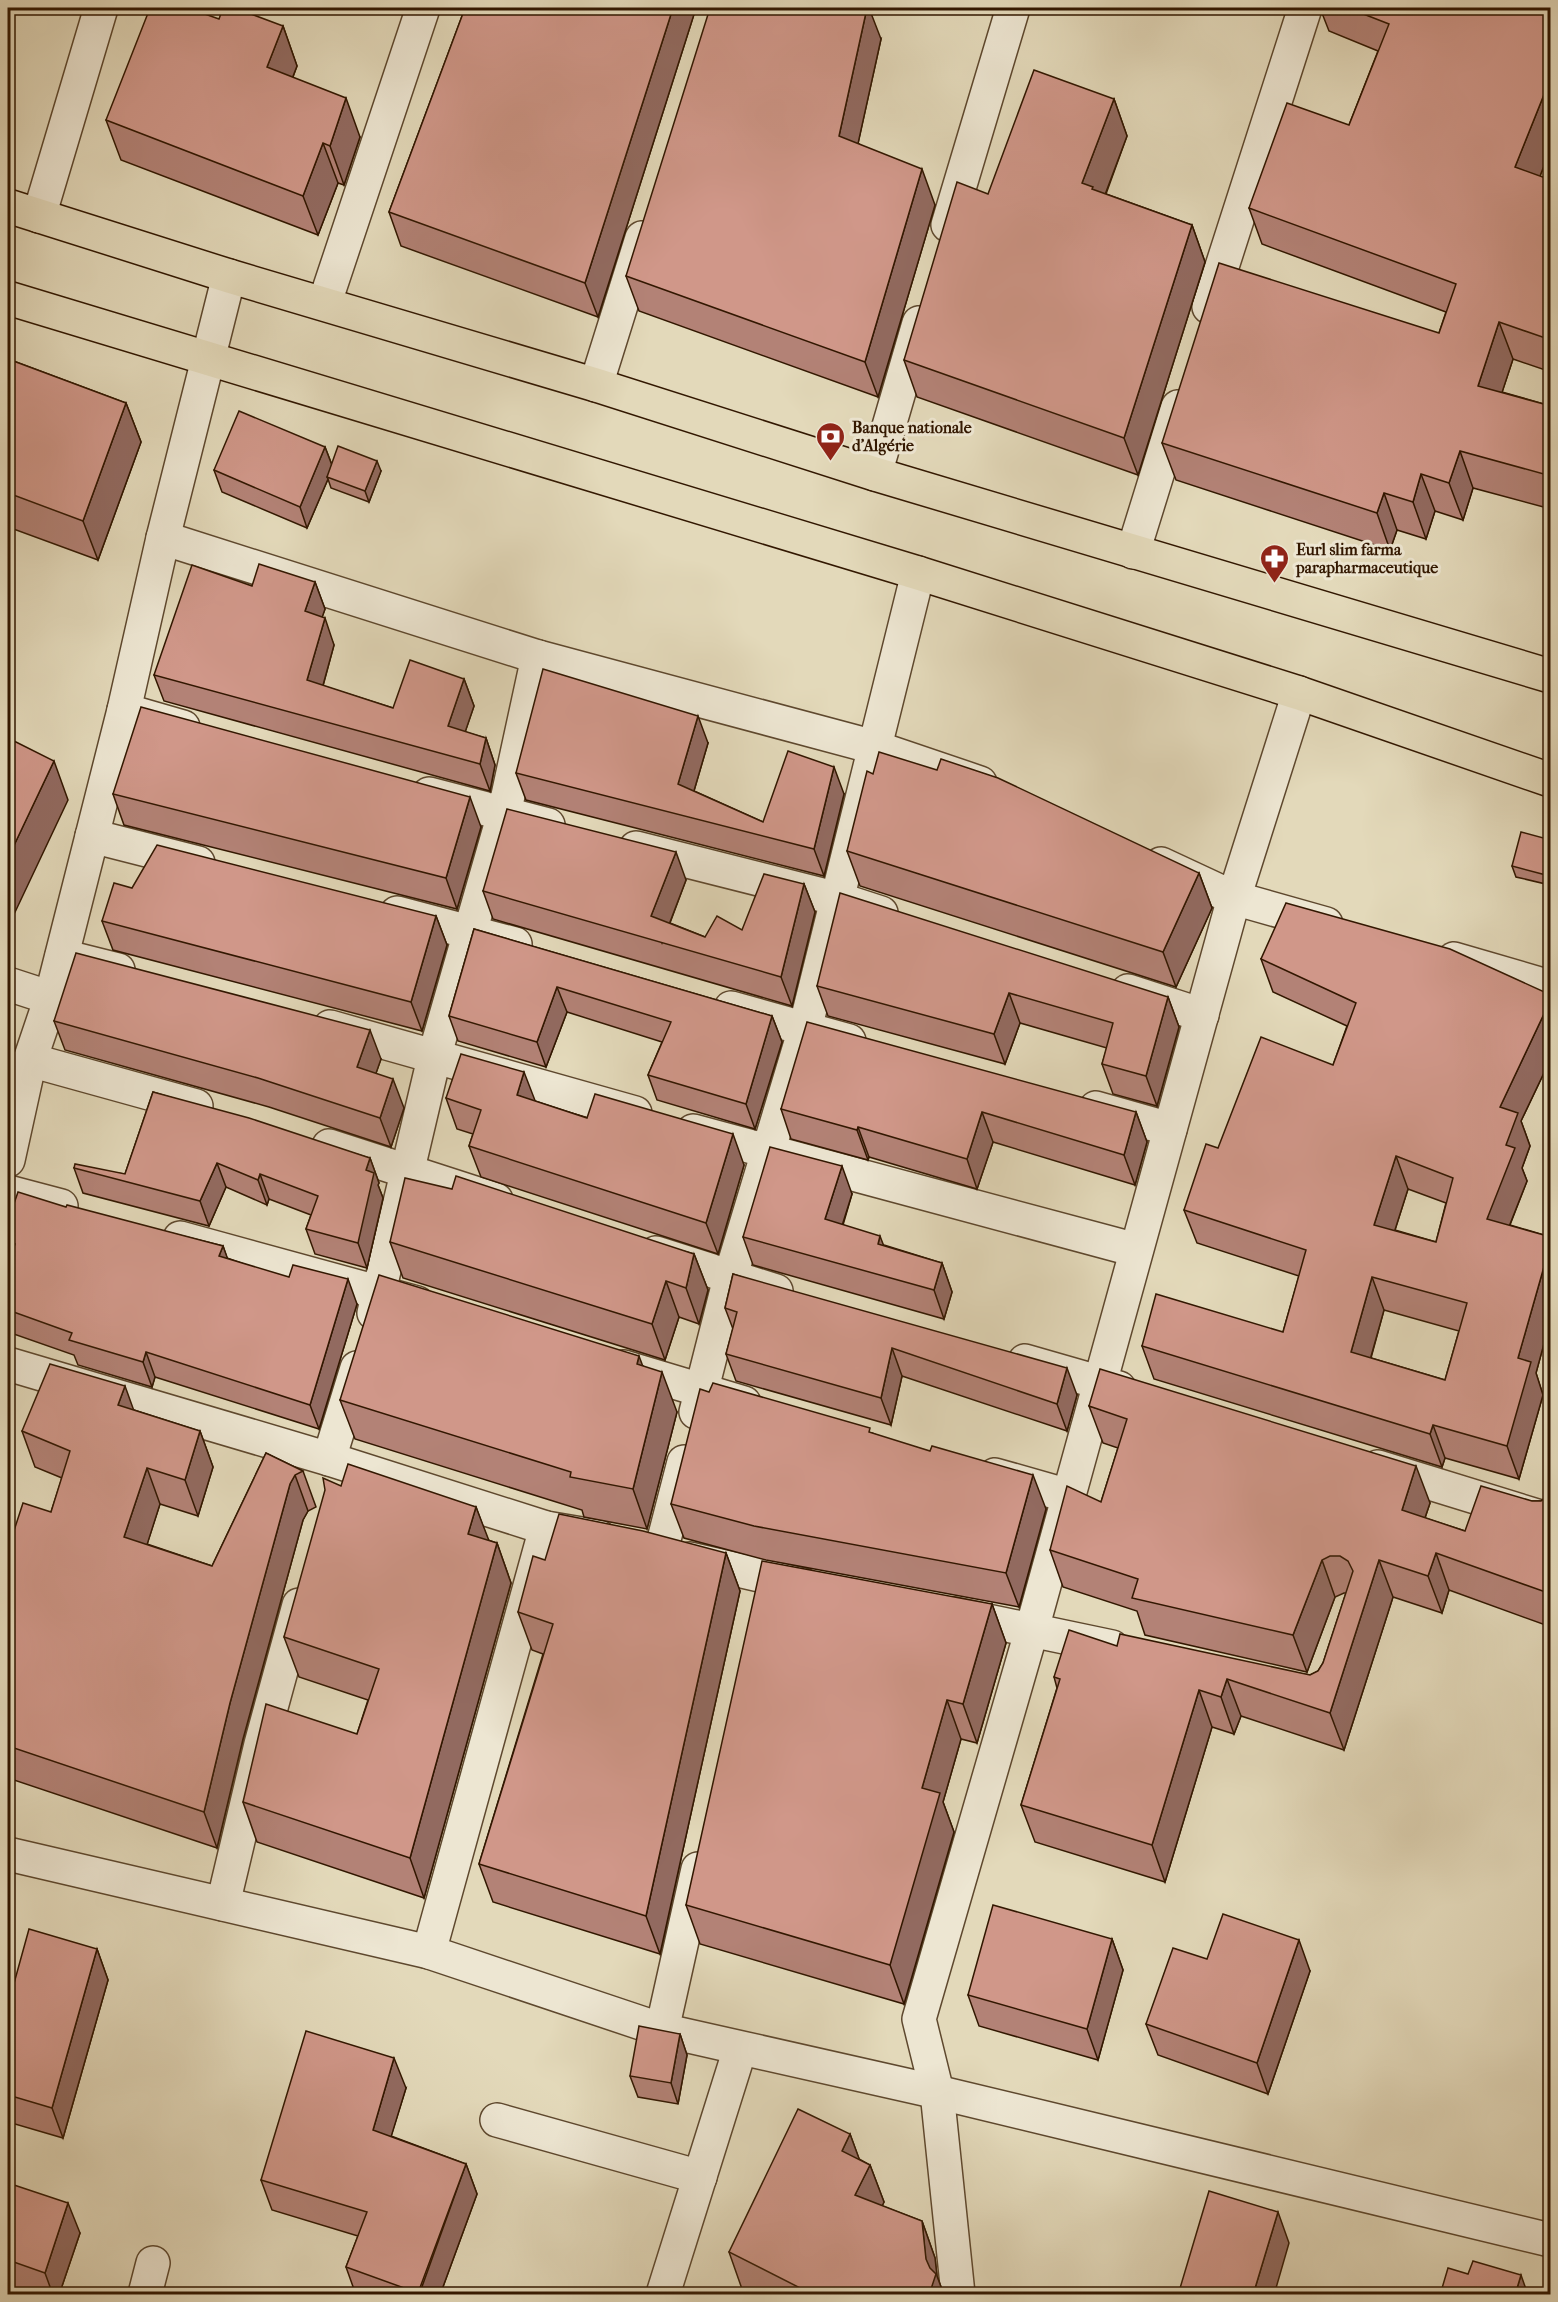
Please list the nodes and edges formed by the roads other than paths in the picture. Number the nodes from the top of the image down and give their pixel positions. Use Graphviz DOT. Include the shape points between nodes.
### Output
graph roads {
  1 [pos="101,8"];
  2 [pos="423,8"];
  3 [pos="1013,8"];
  4 [pos="1305,8"];
  5 [pos="8,206"];
  6 [pos="650,213"];
  7 [pos="39,216"];
  8 [pos="942,248"];
  9 [pos="229,276"];
  10 [pos="928,293"];
  11 [pos="8,298"];
  12 [pos="325,302"];
  13 [pos="1200,334"];
  14 [pos="207,361"];
  15 [pos="1186,380"];
  16 [pos="596,385"];
  17 [pos="874,474"];
  18 [pos="163,538"];
  19 [pos="1133,552"];
  20 [pos="918,573"];
  21 [pos="538,657"];
  22 [pos="1551,676"];
  23 [pos="1299,693"];
  24 [pos="124,710"];
  25 [pos="216,735"];
  26 [pos="874,747"];
  27 [pos="1551,780"];
  28 [pos="400,786"];
  29 [pos="1007,792"];
  30 [pos="504,814"];
  31 [pos="573,831"];
  32 [pos="92,836"];
  33 [pos="607,840"];
  34 [pos="1137,852"];
  35 [pos="229,871"];
  36 [pos="1234,898"];
  37 [pos="838,899"];
  38 [pos="366,905"];
  39 [pos="906,921"];
  40 [pos="469,931"];
  41 [pos="1356,932"];
  42 [pos="1422,950"];
  43 [pos="548,954"];
  44 [pos="62,956"];
  45 [pos="152,980"];
  46 [pos="1099,982"];
  47 [pos="8,984"];
  48 [pos="1551,987"];
  49 [pos="51,998"];
  50 [pos="704,1000"];
  51 [pos="1202,1015"];
  52 [pos="299,1018"];
  53 [pos="805,1029"];
  54 [pos="874,1048"];
  55 [pos="435,1054"];
  56 [pos="30,1060"];
  57 [pos="1068,1101"];
  58 [pos="230,1116"];
  59 [pos="1170,1129"];
  60 [pos="297,1136"];
  61 [pos="770,1153"];
  62 [pos="8,1160"];
  63 [pos="408,1171"];
  64 [pos="8,1192"];
  65 [pos="519,1208"];
  66 [pos="87,1213"];
  67 [pos="154,1231"];
  68 [pos="630,1245"];
  69 [pos="1136,1250"];
  70 [pos="730,1278"];
  71 [pos="381,1292"];
  72 [pos="809,1300"];
  73 [pos="447,1312"];
  74 [pos="999,1354"];
  75 [pos="591,1357"];
  76 [pos="8,1364"];
  77 [pos="1100,1382"];
  78 [pos="702,1391"];
  79 [pos="1145,1396"];
  80 [pos="771,1411"];
  81 [pos="1348,1458"];
  82 [pos="329,1459"];
  83 [pos="965,1466"];
  84 [pos="1069,1496"];
  85 [pos="1551,1520"];
  86 [pos="546,1528"];
  87 [pos="662,1551"];
  88 [pos="309,1571"];
  89 [pos="833,1591"];
  90 [pos="926,1609"];
  91 [pos="1032,1629"];
  92 [pos="1147,1655"];
  93 [pos="703,1844"];
  94 [pos="8,1854"];
  95 [pos="224,1904"];
  96 [pos="429,1952"];
  97 [pos="662,2030"];
  98 [pos="740,2049"];
  99 [pos="937,2092"];
  100 [pos="497,2120"];
  101 [pos="700,2177"];
  102 [pos="1551,2240"];
  103 [pos="153,2263"];
  104 [pos="145,2295"];
  105 [pos="663,2295"];
  106 [pos="958,2295"];
  1 -- 7 [label="street"];
  2 -- 12 [label="street"];
  3 -- 8 [label="street"];
  4 -- 13 [label="street"];
  5 -- 7 [label="main road"];
  6 -- 16 [label="street"];
  7 -- 9 [label="main road"];
  9 -- 12 [label="main road"];
  9 -- 14 [label="street"];
  10 -- 17 [label="street"];
  11 -- 14 [label="main road"];
  12 -- 16 [label="main road"];
  14 -- 18 [label="street"];
  14 -- 20 [label="main road"];
  15 -- 19 [label="street"];
  16 -- 17 [label="main road"];
  17 -- 19 [label="main road"];
  18 -- 21 [label="street"];
  18 -- 24 [label="street"];
  19 -- 22 [label="main road"];
  20 -- 23 [label="main road"];
  20 -- 26 [label="street"];
  21 -- 26 [label="street"];
  21 -- 30 [label="street"];
  23 -- 27 [label="main road"];
  23 -- 36 [label="street"];
  24 -- 25 [label="street"];
  24 -- 32 [label="street"];
  26 -- 29 [label="street"];
  26 -- 37 [label="street"];
  28 -- 30 [label="street"];
  30 -- 31 [label="street"];
  30 -- 40 [label="street"];
  32 -- 35 [label="street"];
  32 -- 44 [label="street"];
  33 -- 37 [label="street"];
  34 -- 36 [label="street"];
  36 -- 41 [label="street"];
  36 -- 51 [label="street"];
  37 -- 39 [label="street"];
  37 -- 53 [label="street"];
  38 -- 40 [label="street"];
  40 -- 43 [label="street"];
  40 -- 55 [label="street"];
  42 -- 48 [label="street"];
  44 -- 45 [label="street"];
  44 -- 49 [label="street"];
  46 -- 51 [label="street"];
  47 -- 49 [label="street"];
  49 -- 56 [label="street"];
  50 -- 53 [label="street"];
  51 -- 59 [label="street"];
  52 -- 55 [label="street"];
  53 -- 54 [label="street"];
  53 -- 61 [label="street"];
  55 -- 61 [label="street"];
  55 -- 63 [label="street"];
  56 -- 58 [label="street"];
  56 -- 62 [label="street"];
  57 -- 59 [label="street"];
  59 -- 69 [label="street"];
  60 -- 63 [label="street"];
  61 -- 69 [label="street"];
  61 -- 70 [label="street"];
  63 -- 65 [label="street"];
  63 -- 71 [label="street"];
  64 -- 66 [label="street"];
  67 -- 71 [label="street"];
  68 -- 70 [label="street"];
  69 -- 77 [label="street"];
  70 -- 72 [label="street"];
  70 -- 78 [label="street"];
  71 -- 73 [label="street"];
  71 -- 82 [label="street"];
  74 -- 77 [label="street"];
  75 -- 78 [label="street"];
  76 -- 82 [label="street"];
  77 -- 79 [label="street"];
  77 -- 84 [label="street"];
  78 -- 80 [label="street"];
  78 -- 87 [label="street"];
  81 -- 85 [label="street"];
  82 -- 86 [label="street"];
  83 -- 84 [label="street"];
  84 -- 91 [label="street"];
  86 -- 87 [label="street"];
  86 -- 96 [label="street"];
  87 -- 89 [label="street" via="760,1589"];
  88 -- 95 [label="street" via="261,1744"];
  90 -- 91 [label="street"];
  91 -- 92 [label="street"];
  91 -- 99 [label="street" via="919,2019"];
  93 -- 97 [label="street"];
  94 -- 95 [label="street"];
  95 -- 96 [label="street"];
  96 -- 97 [label="street"];
  97 -- 98 [label="street"];
  98 -- 99 [label="street"];
  98 -- 101 [label="street"];
  99 -- 102 [label="street"];
  99 -- 106 [label="street"];
  100 -- 101 [label="street"];
  101 -- 105 [label="street"];
  103 -- 104 [label="street"];
}
